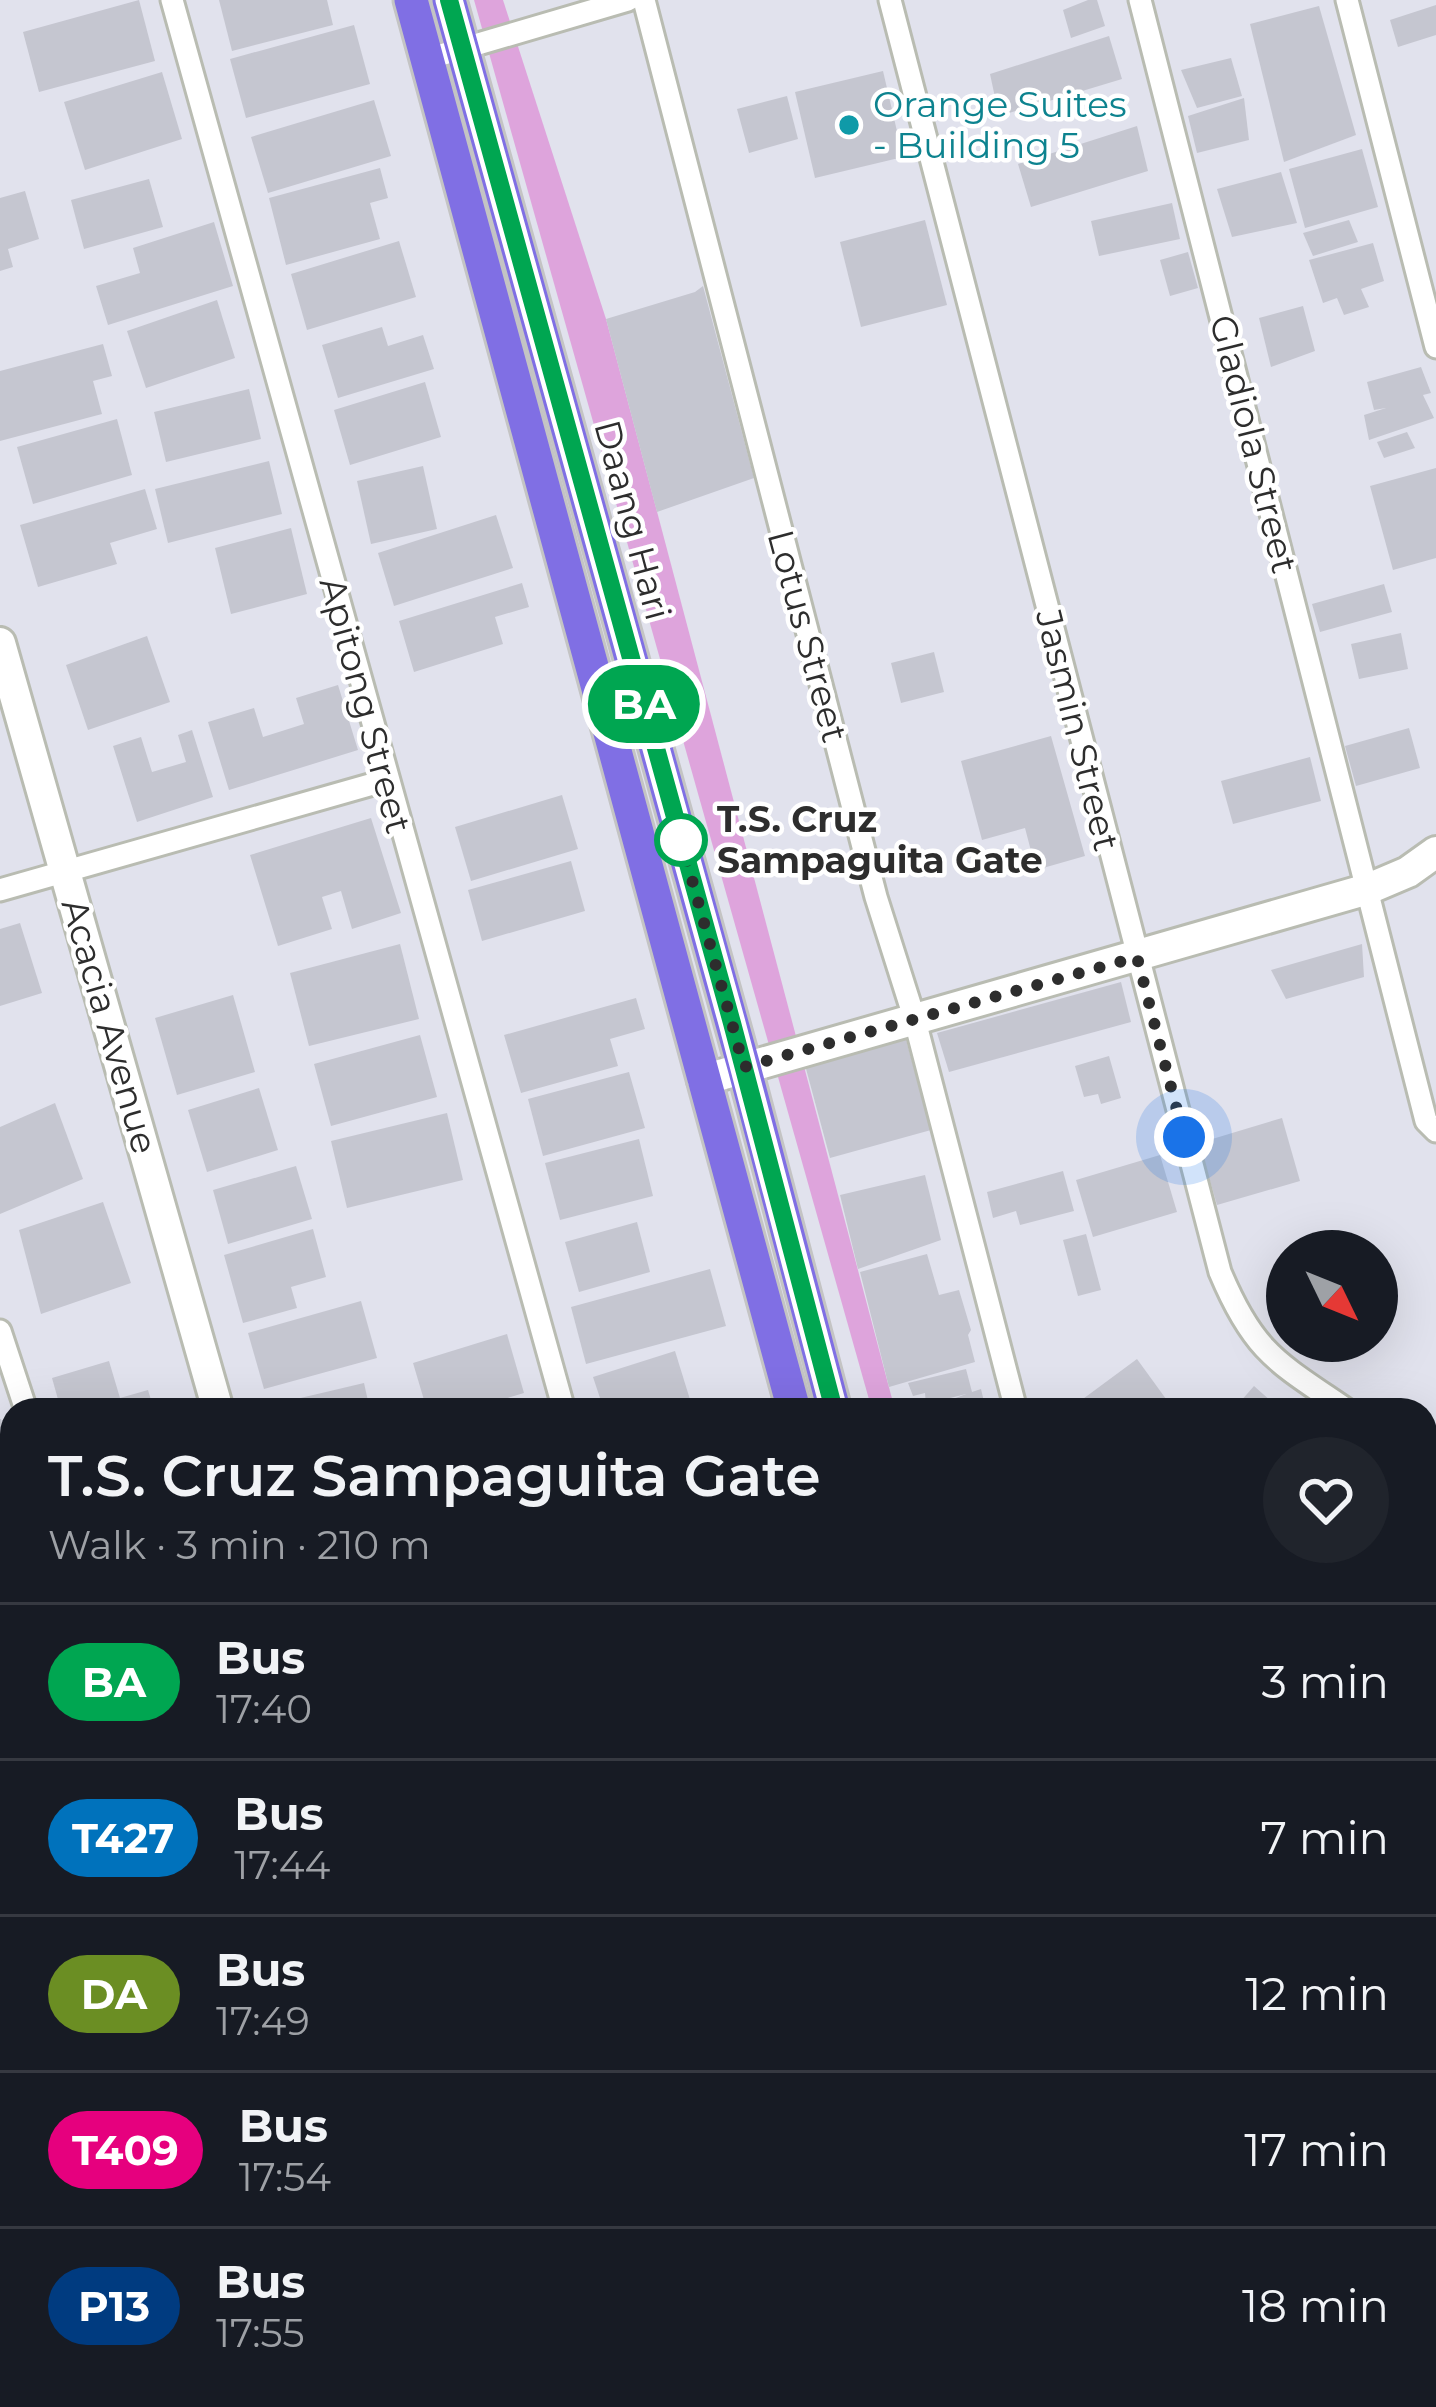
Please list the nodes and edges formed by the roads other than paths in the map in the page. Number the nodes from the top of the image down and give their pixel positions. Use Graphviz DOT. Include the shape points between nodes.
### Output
graph roads {
  1 [pos="172,0"];
  2 [pos="411,0"];
  3 [pos="448,0"];
  4 [pos="628,0"];
  5 [pos="644,0"];
  6 [pos="890,0"];
  7 [pos="1140,0"];
  8 [pos="1347,0"];
  9 [pos="462,48"];
  10 [pos="427,59"];
  11 [pos="1436,347"];
  12 [pos="0,643"];
  13 [pos="387,779"];
  14 [pos="1436,852"];
  15 [pos="67,870"];
  16 [pos="1368,889"];
  17 [pos="0,890"];
  18 [pos="1137,957"];
  19 [pos="914,1017"];
  20 [pos="744,1067"];
  21 [pos="704,1080"];
  22 [pos="1436,1131"];
  23 [pos="0,1331"];
  24 [pos="22,1398"];
  25 [pos="215,1398"];
  26 [pos="561,1398"];
  27 [pos="791,1398"];
  28 [pos="831,1398"];
  29 [pos="1013,1398"];
  30 [pos="1329,1398"];
  1 -- 13 [label="street, Apitong Street"];
  2 -- 10 [label="main road"];
  3 -- 9 [label="main road, Daang Hari"];
  4 -- 9 [label="street"];
  5 -- 19 [label="street, Lotus Street"];
  6 -- 18 [label="street, Jasmin Street"];
  7 -- 16 [label="street, Gladiola Street"];
  8 -- 11 [label="street"];
  9 -- 10 [label="street"];
  9 -- 20 [label="main road, Daang Hari"];
  10 -- 21 [label="main road"];
  12 -- 15 [label="street, Acacia Avenue"];
  13 -- 15 [label="street"];
  13 -- 26 [label="street, Apitong Street"];
  14 -- 16 [label="street"];
  15 -- 17 [label="street"];
  15 -- 25 [label="street, Acacia Avenue"];
  16 -- 18 [label="street"];
  16 -- 22 [label="street, Gladiola Street" via="1426,1121"];
  18 -- 19 [label="street"];
  18 -- 30 [label="street, Jasmin Street" via="1233,1304 1268,1356"];
  19 -- 20 [label="street"];
  19 -- 29 [label="street, Lotus Street"];
  20 -- 21 [label="street"];
  20 -- 28 [label="main road, Daang Hari"];
  21 -- 27 [label="main road"];
  23 -- 24 [label="street"];
}
